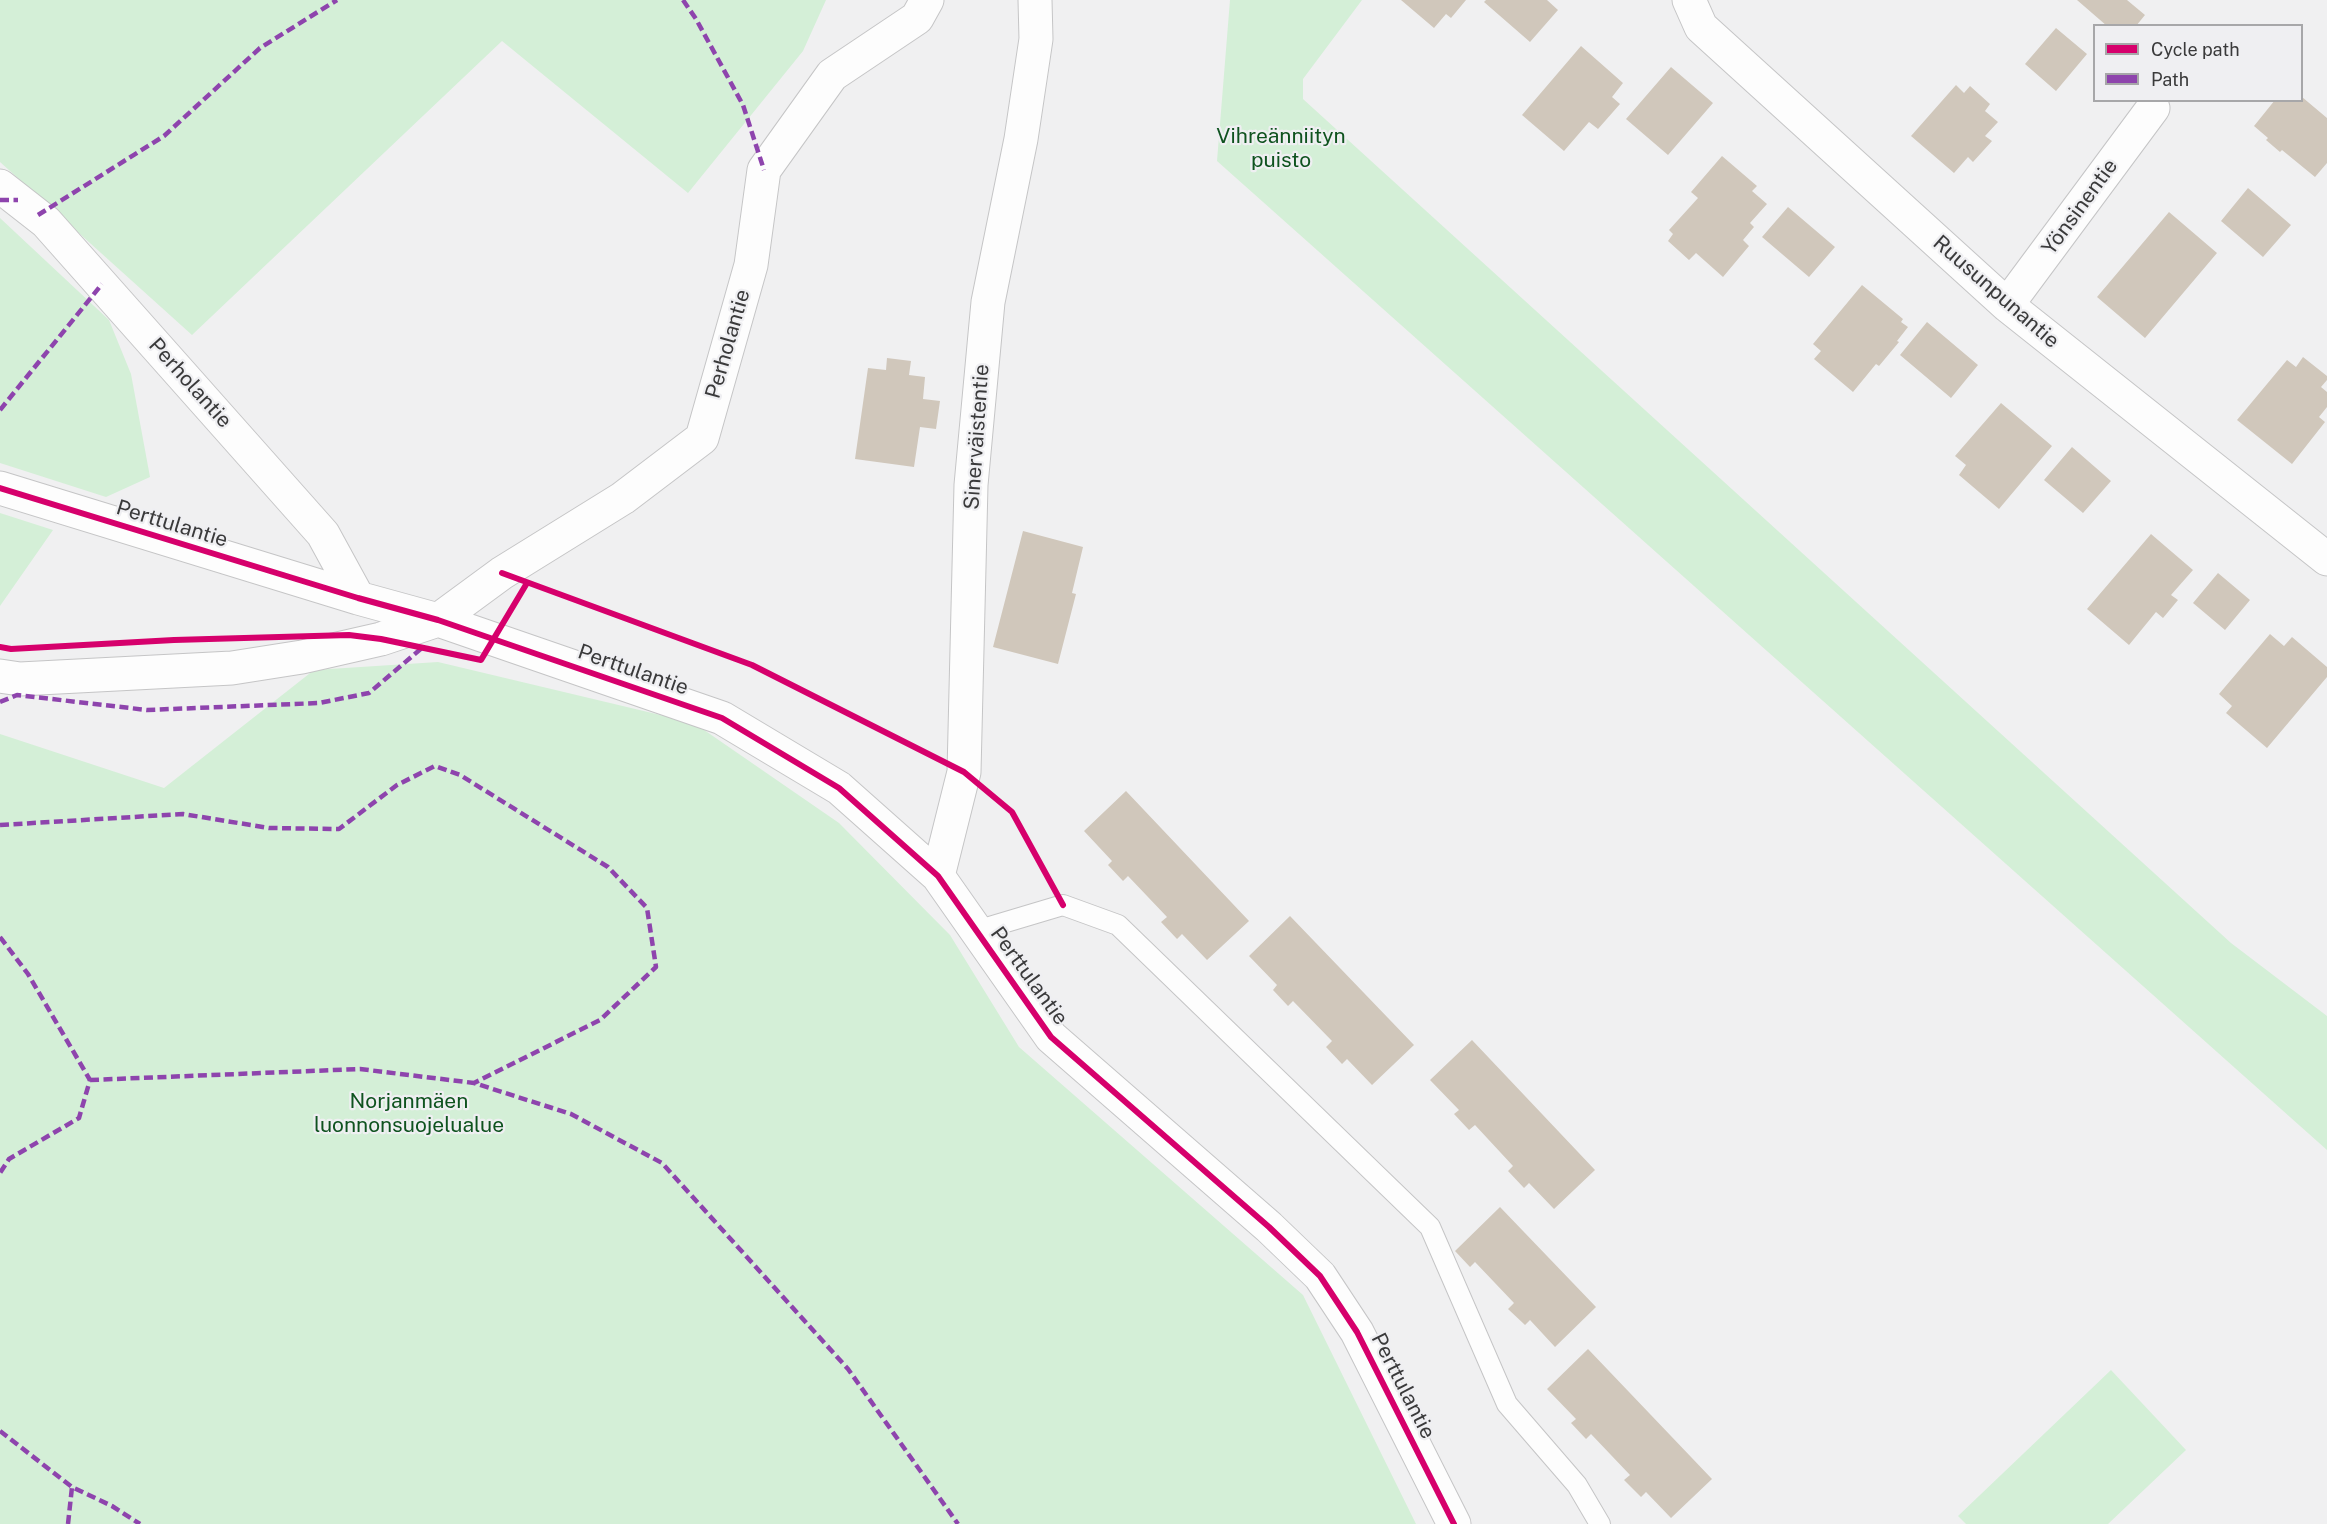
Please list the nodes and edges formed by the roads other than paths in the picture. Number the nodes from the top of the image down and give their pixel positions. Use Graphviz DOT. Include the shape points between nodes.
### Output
graph roads {
  1 [pos="927,0"];
  2 [pos="1035,0"];
  3 [pos="1689,0"];
  4 [pos="2152,108"];
  5 [pos="0,186"];
  6 [pos="2007,305"];
  7 [pos="0,488"];
  8 [pos="2327,560"];
  9 [pos="358,598"];
  10 [pos="438,620"];
  11 [pos="0,676"];
  12 [pos="938,876"];
  13 [pos="976,931"];
  14 [pos="1455,1524"];
  15 [pos="1600,1524"];
  1 -- 10 [label="street, Perholantie" via="917,18 832,75 764,170 751,265 702,438 622,498 502,573"];
  2 -- 12 [label="street, Sinerväistentie" via="1036,39 1021,139 988,302 971,485 964,772"];
  3 -- 6 [label="street, Ruusunpunantie" via="1701,27"];
  4 -- 6 [label="street, Yönsinentie"];
  5 -- 9 [label="street, Perholantie" via="46,222 308,516 323,534"];
  6 -- 8 [label="street, Ruusunpunantie"];
  7 -- 9 [label="street, Perttulantie"];
  9 -- 10 [label="street, Perttulantie"];
  10 -- 11 [label="street" via="381,639 232,668 20,679"];
  10 -- 12 [label="street, Perttulantie" via="722,718 839,788"];
  12 -- 13 [label="street, Perttulantie"];
  13 -- 14 [label="street, Perttulantie" via="1051,1037 1320,1276 1357,1332"];
  13 -- 15 [label="lane" via="1063,905 1118,925 1430,1227 1507,1404 1577,1485"];
}
